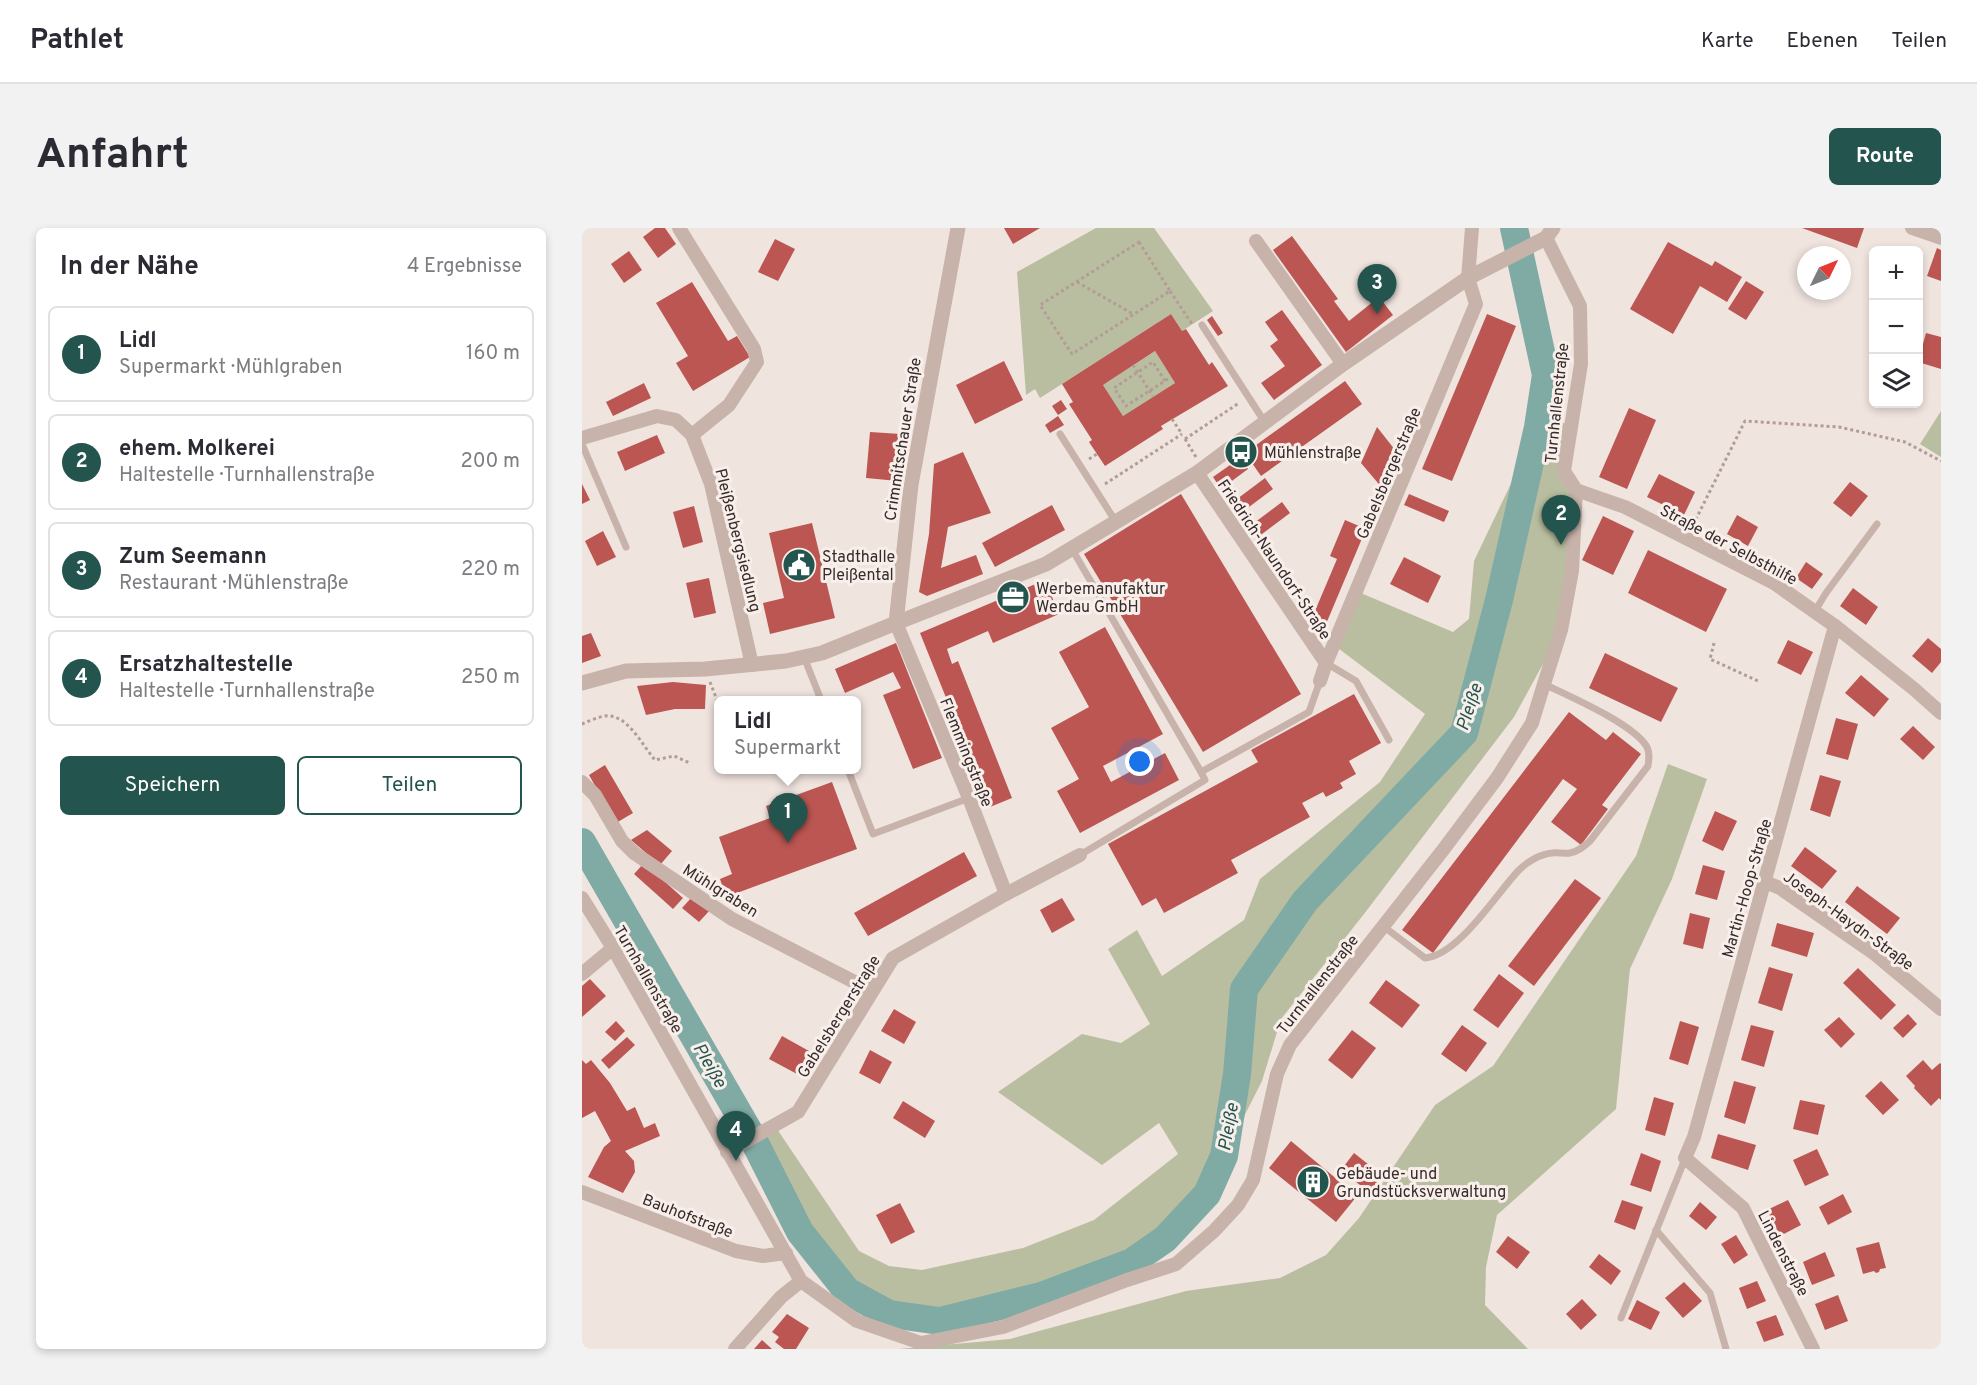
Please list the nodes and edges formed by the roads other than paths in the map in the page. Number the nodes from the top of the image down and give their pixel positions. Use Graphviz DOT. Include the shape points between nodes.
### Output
graph roads {
  1 [pos="679,228"];
  2 [pos="958,228"];
  3 [pos="1472,228"];
  4 [pos="1912,228"];
  5 [pos="1544,237"];
  6 [pos="1941,238"];
  7 [pos="1256,241"];
  8 [pos="1468,278"];
  9 [pos="1202,325"];
  10 [pos="1343,364"];
  11 [pos="1265,422"];
  12 [pos="1060,434"];
  13 [pos="692,435"];
  14 [pos="582,438"];
  15 [pos="582,444"];
  16 [pos="1200,471"];
  17 [pos="1575,490"];
  18 [pos="1116,522"];
  19 [pos="1878,524"];
  20 [pos="626,547"];
  21 [pos="1072,549"];
  22 [pos="1815,611"];
  23 [pos="896,623"];
  24 [pos="1835,626"];
  25 [pos="804,657"];
  26 [pos="1326,663"];
  27 [pos="753,665"];
  28 [pos="1320,681"];
  29 [pos="582,683"];
  30 [pos="1544,684"];
  31 [pos="819,696"];
  32 [pos="1941,713"];
  33 [pos="1389,740"];
  34 [pos="1201,772"];
  35 [pos="850,774"];
  36 [pos="582,782"];
  37 [pos="969,798"];
  38 [pos="1080,855"];
  39 [pos="1765,882"];
  40 [pos="1006,894"];
  41 [pos="582,898"];
  42 [pos="1383,926"];
  43 [pos="613,948"];
  44 [pos="582,974"];
  45 [pos="872,991"];
  46 [pos="1941,1009"];
  47 [pos="727,1152"];
  48 [pos="1685,1158"];
  49 [pos="582,1192"];
  50 [pos="1656,1230"];
  51 [pos="786,1253"];
  52 [pos="801,1281"];
  53 [pos="1621,1318"];
  54 [pos="735,1349"];
  55 [pos="1726,1349"];
  56 [pos="1813,1349"];
  1 -- 13 [label="street" via="754,349 757,362 729,405"];
  2 -- 23 [label="street, Crimmitschauer Straße" via="911,485"];
  3 -- 8 [label="street, Gabelsbergerstraße"];
  4 -- 6 [label="street"];
  5 -- 8 [label="street"];
  5 -- 17 [label="street, Turnhallenstraße" via="1580,306 1581,364 1564,471"];
  7 -- 10 [label="street"];
  8 -- 10 [label="street"];
  8 -- 26 [label="street, Gabelsbergerstraße" via="1476,304"];
  9 -- 11 [label="lane"];
  10 -- 11 [label="street"];
  11 -- 16 [label="street"];
  12 -- 18 [label="lane"];
  13 -- 14 [label="street" via="676,420 657,416"];
  13 -- 27 [label="street, Pleißenbergsiedlung" via="711,483"];
  15 -- 20 [label="lane"];
  16 -- 18 [label="street"];
  16 -- 26 [label="street, Friedrich-Naundorf-Straße"];
  17 -- 22 [label="street, Straße der Selbsthilfe" via="1625,507 1774,583"];
  17 -- 30 [label="street, Turnhallenstraße" via="1572,571 1561,630"];
  18 -- 21 [label="street"];
  19 -- 22 [label="lane"];
  21 -- 23 [label="street" via="1046,564"];
  21 -- 34 [label="lane"];
  22 -- 24 [label="street, Straße der Selbsthilfe"];
  23 -- 25 [label="street"];
  23 -- 37 [label="street, Flemmingstraße"];
  24 -- 32 [label="street, Straße der Selbsthilfe"];
  24 -- 39 [label="street, Martin-Hoop-Straße"];
  25 -- 27 [label="street"];
  25 -- 31 [label="lane"];
  26 -- 28 [label="street, Gabelsbergerstraße"];
  26 -- 33 [label="lane" via="1356,681"];
  27 -- 29 [label="street" via="626,670"];
  28 -- 34 [label="lane" via="1309,712"];
  30 -- 42 [label="street, Turnhallenstraße" via="1532,723 1497,778"];
  30 -- 42 [label="lane" via="1613,719 1640,738 1647,748 1648,766 1590,841 1570,854 1551,853 1520,868 1447,951 1425,958"];
  34 -- 38 [label="lane" via="1205,780"];
  35 -- 37 [label="lane" via="873,834"];
  36 -- 45 [label="street, Mühlgraben" via="634,853 732,919"];
  37 -- 40 [label="street, Flemmingstraße"];
  38 -- 40 [label="street, Gabelsbergerstraße"];
  39 -- 46 [label="street, Joseph-Haydn-Straße" via="1780,888 1875,954"];
  39 -- 48 [label="street, Martin-Hoop-Straße"];
  40 -- 45 [label="street, Gabelsbergerstraße" via="893,958"];
  41 -- 43 [label="street, Turnhallenstraße"];
  42 -- 52 [label="street, Turnhallenstraße" via="1290,1045 1277,1074 1253,1179 1238,1205 1176,1264 1004,1327 921,1343 857,1321"];
  43 -- 44 [label="street"];
  43 -- 47 [label="street, Turnhallenstraße"];
  45 -- 47 [label="street, Gabelsbergerstraße" via="798,1112"];
  47 -- 51 [label="street, Turnhallenstraße"];
  48 -- 50 [label="lane"];
  48 -- 56 [label="street, Lindenstraße" via="1743,1208"];
  49 -- 51 [label="street, Bauhofstraße" via="736,1251 764,1256"];
  50 -- 53 [label="lane"];
  50 -- 55 [label="lane" via="1710,1293"];
  51 -- 52 [label="street, Turnhallenstraße"];
  52 -- 54 [label="street" via="781,1297"];
}
